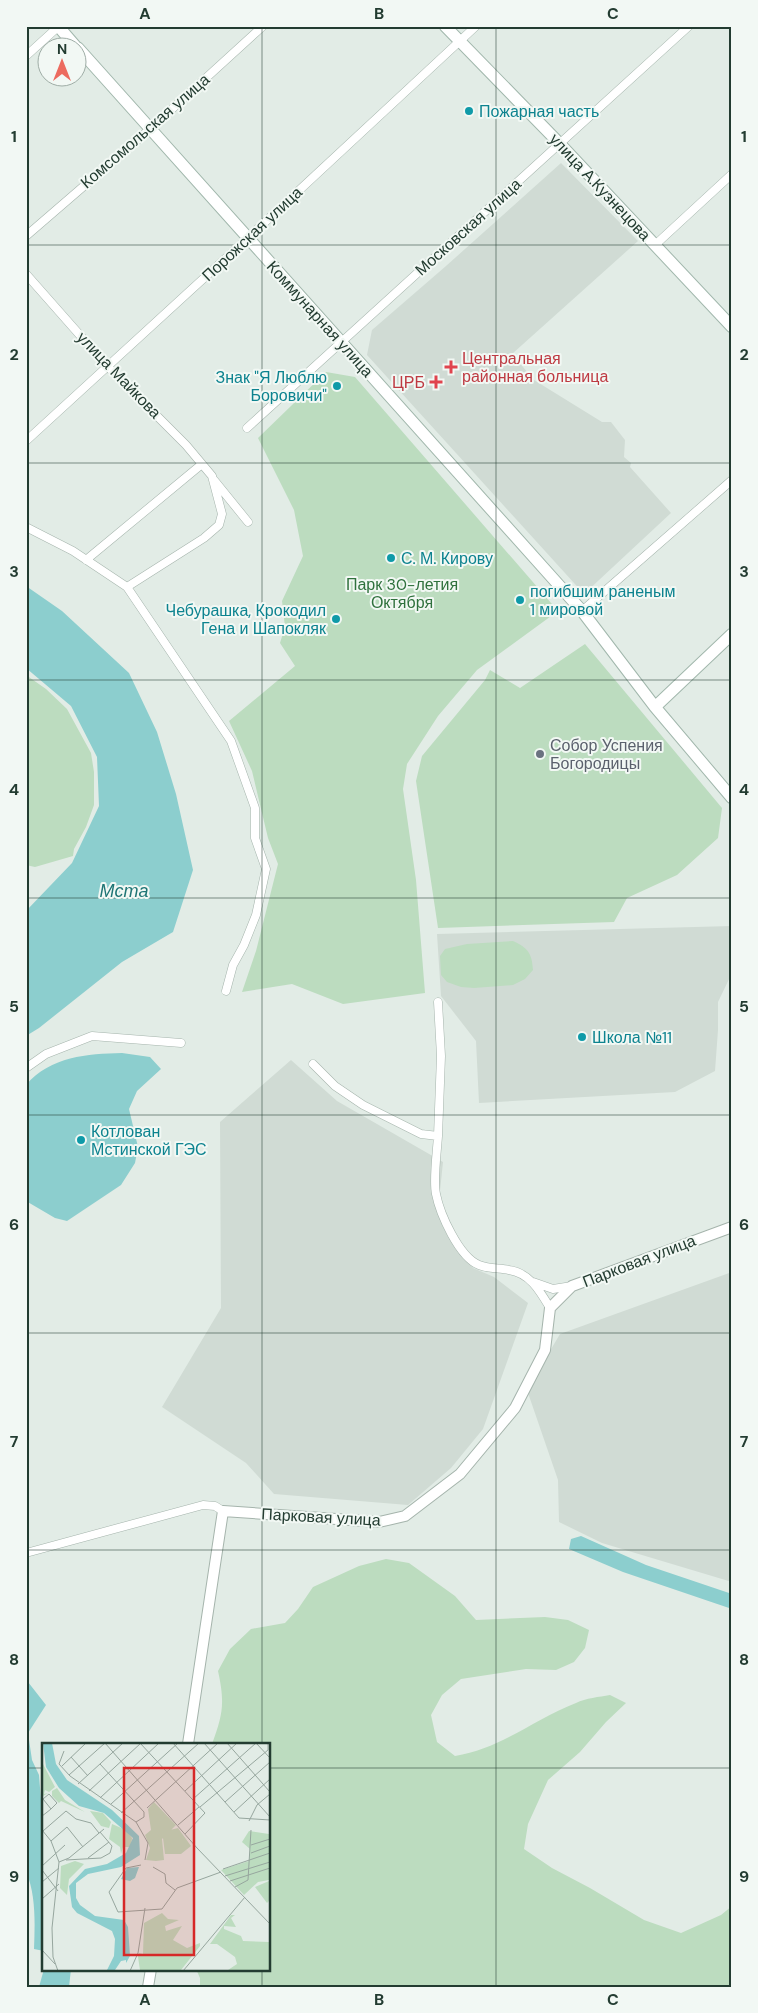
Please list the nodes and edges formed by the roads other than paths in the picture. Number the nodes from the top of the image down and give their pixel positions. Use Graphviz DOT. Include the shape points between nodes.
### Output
graph roads {
  1 [pos="59,26"];
  2 [pos="263,26"];
  3 [pos="445,26"];
  4 [pos="476,26"];
  5 [pos="689,26"];
  6 [pos="69,38"];
  7 [pos="459,41"];
  8 [pos="26,56"];
  9 [pos="88,60"];
  10 [pos="150,129"];
  11 [pos="560,144"];
  12 [pos="732,174"];
  13 [pos="26,236"];
  14 [pos="248,238"];
  15 [pos="655,245"];
  16 [pos="26,274"];
  17 [pos="732,327"];
  18 [pos="341,342"];
  19 [pos="108,367"];
  20 [pos="248,428"];
  21 [pos="26,441"];
  22 [pos="202,464"];
  23 [pos="212,476"];
  24 [pos="732,480"];
  25 [pos="248,522"];
  26 [pos="26,527"];
  27 [pos="86,560"];
  28 [pos="127,587"];
  29 [pos="582,612"];
  30 [pos="732,634"];
  31 [pos="655,707"];
  32 [pos="732,798"];
  33 [pos="226,991"];
  34 [pos="438,1002"];
  35 [pos="181,1043"];
  36 [pos="313,1064"];
  37 [pos="26,1068"];
  38 [pos="438,1136"];
  39 [pos="732,1227"];
  40 [pos="530,1281"];
  41 [pos="572,1286"];
  42 [pos="550,1308"];
  43 [pos="223,1511"];
  44 [pos="26,1553"];
  45 [pos="188,1743"];
  46 [pos="151,1970"];
  47 [pos="148,1987"];
  1 -- 6 [label="main road, Коммунарная улица"];
  1 -- 8 [label="street"];
  2 -- 10 [label="street, Комсомольская улица"];
  3 -- 7 [label="main road, улица А.Кузнецова"];
  4 -- 7 [label="street, Порожская улица"];
  5 -- 11 [label="street, Московская улица"];
  7 -- 11 [label="main road, улица А.Кузнецова"];
  7 -- 14 [label="street, Порожская улица"];
  9 -- 10 [label="main road, Коммунарная улица"];
  10 -- 13 [label="street, Комсомольская улица"];
  10 -- 14 [label="main road, Коммунарная улица"];
  11 -- 15 [label="main road, улица А.Кузнецова"];
  11 -- 18 [label="street, Московская улица"];
  12 -- 15 [label="street"];
  14 -- 18 [label="main road, Коммунарная улица"];
  14 -- 19 [label="street, Порожская улица"];
  15 -- 17 [label="main road, улица А.Кузнецова"];
  16 -- 19 [label="street, улица Майкова"];
  18 -- 20 [label="street, Московская улица"];
  18 -- 29 [label="main road, Коммунарная улица"];
  19 -- 21 [label="street, Порожская улица"];
  19 -- 22 [label="street, улица Майкова"];
  22 -- 23 [label="street, улица Майкова"];
  22 -- 27 [label="street"];
  23 -- 25 [label="street, улица Майкова"];
  23 -- 28 [label="street, улица Майкова" via="222,514 219,525"];
  24 -- 29 [label="street"];
  26 -- 27 [label="street"];
  27 -- 28 [label="street"];
  28 -- 33 [label="street" via="230,741 255,808 255,838 266,869 256,915 233,965"];
  29 -- 31 [label="main road, Коммунарная улица"];
  30 -- 31 [label="main road"];
  31 -- 32 [label="main road"];
  34 -- 38 [label="street" via="441,1056"];
  35 -- 37 [label="street" via="92,1036 46,1054"];
  36 -- 38 [label="street" via="335,1086 363,1105 421,1134"];
  38 -- 40 [label="street" via="435,1193 452,1234 468,1258 477,1264 523,1274"];
  39 -- 41 [label="street, Парковая улица"];
  40 -- 41 [label="street" via="553,1289"];
  40 -- 42 [label="street"];
  41 -- 42 [label="street, Парковая улица"];
  42 -- 43 [label="street, Парковая улица" via="546,1350 515,1408 460,1474 405,1516 379,1522"];
  43 -- 44 [label="street" via="203,1505"];
  43 -- 45 [label="street"];
  46 -- 47 [label="street"];
}
